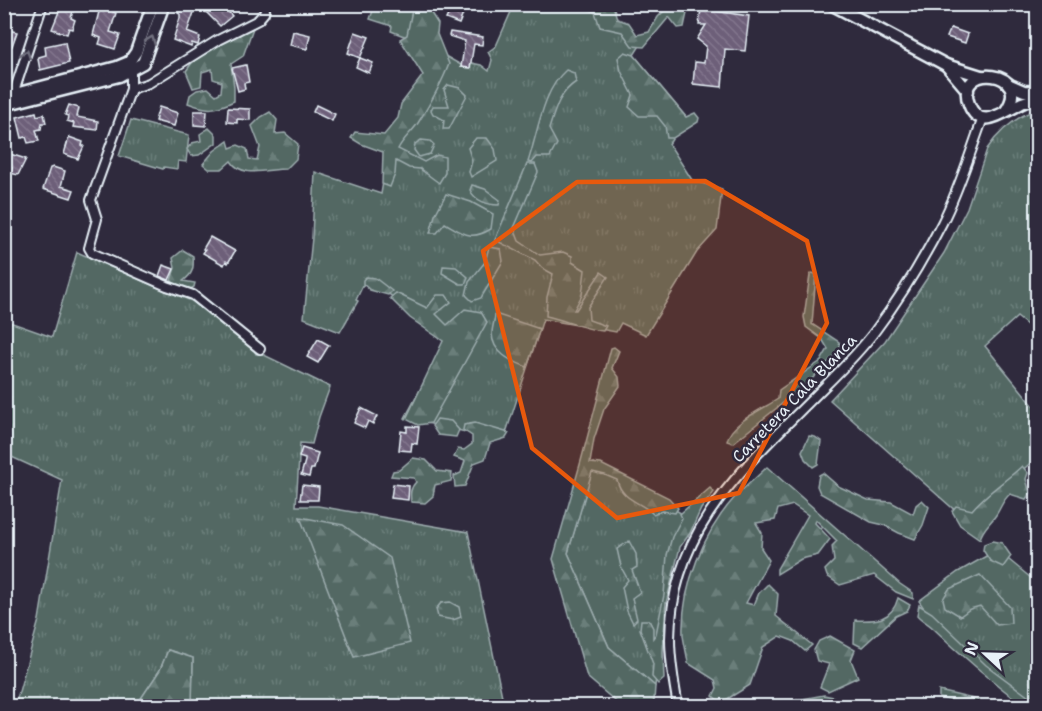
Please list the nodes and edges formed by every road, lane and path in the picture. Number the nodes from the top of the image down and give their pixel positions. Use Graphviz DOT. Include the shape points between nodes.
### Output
graph roads {
  1 [pos="43,4"];
  2 [pos="153,4"];
  3 [pos="164,4"];
  4 [pos="266,4"];
  5 [pos="831,4"];
  6 [pos="946,65"];
  7 [pos="130,66"];
  8 [pos="981,76"];
  9 [pos="1008,84"];
  10 [pos="131,89"];
  11 [pos="968,91"];
  12 [pos="1038,92"];
  13 [pos="1038,98"];
  14 [pos="8,100"];
  15 [pos="1005,112"];
  16 [pos="983,118"];
  17 [pos="4,122"];
  18 [pos="260,349"];
  19 [pos="678,706"];
  14 -- 1 [label="street, one-way"];
  2 -- 7 [label="main road"];
  7 -- 3 [label="main road, one-way" via="143,63"];
  4 -- 10 [label="street" via="258,20 218,40 149,84"];
  5 -- 6 [label="main road"];
  6 -- 8 [label="main road"];
  6 -- 11 [label="main road"];
  7 -- 10 [label="street"];
  7 -- 14 [label="main road" via="119,76"];
  8 -- 9 [label="main road" via="994,75"];
  8 -- 11 [label="main road"];
  9 -- 12 [label="main road"];
  9 -- 15 [label="main road" via="1011,99"];
  10 -- 18 [label="street" via="91,200 96,219 89,248 92,253 193,295"];
  11 -- 16 [label="main road" via="972,111"];
  13 -- 15 [label="main road"];
  14 -- 17 [label="street"];
  15 -- 16 [label="main road" via="991,119"];
  16 -- 19 [label="street, Carretera Cala Blanca" via="942,224 874,332 734,481 698,530 680,572 671,613 671,664"];
}
